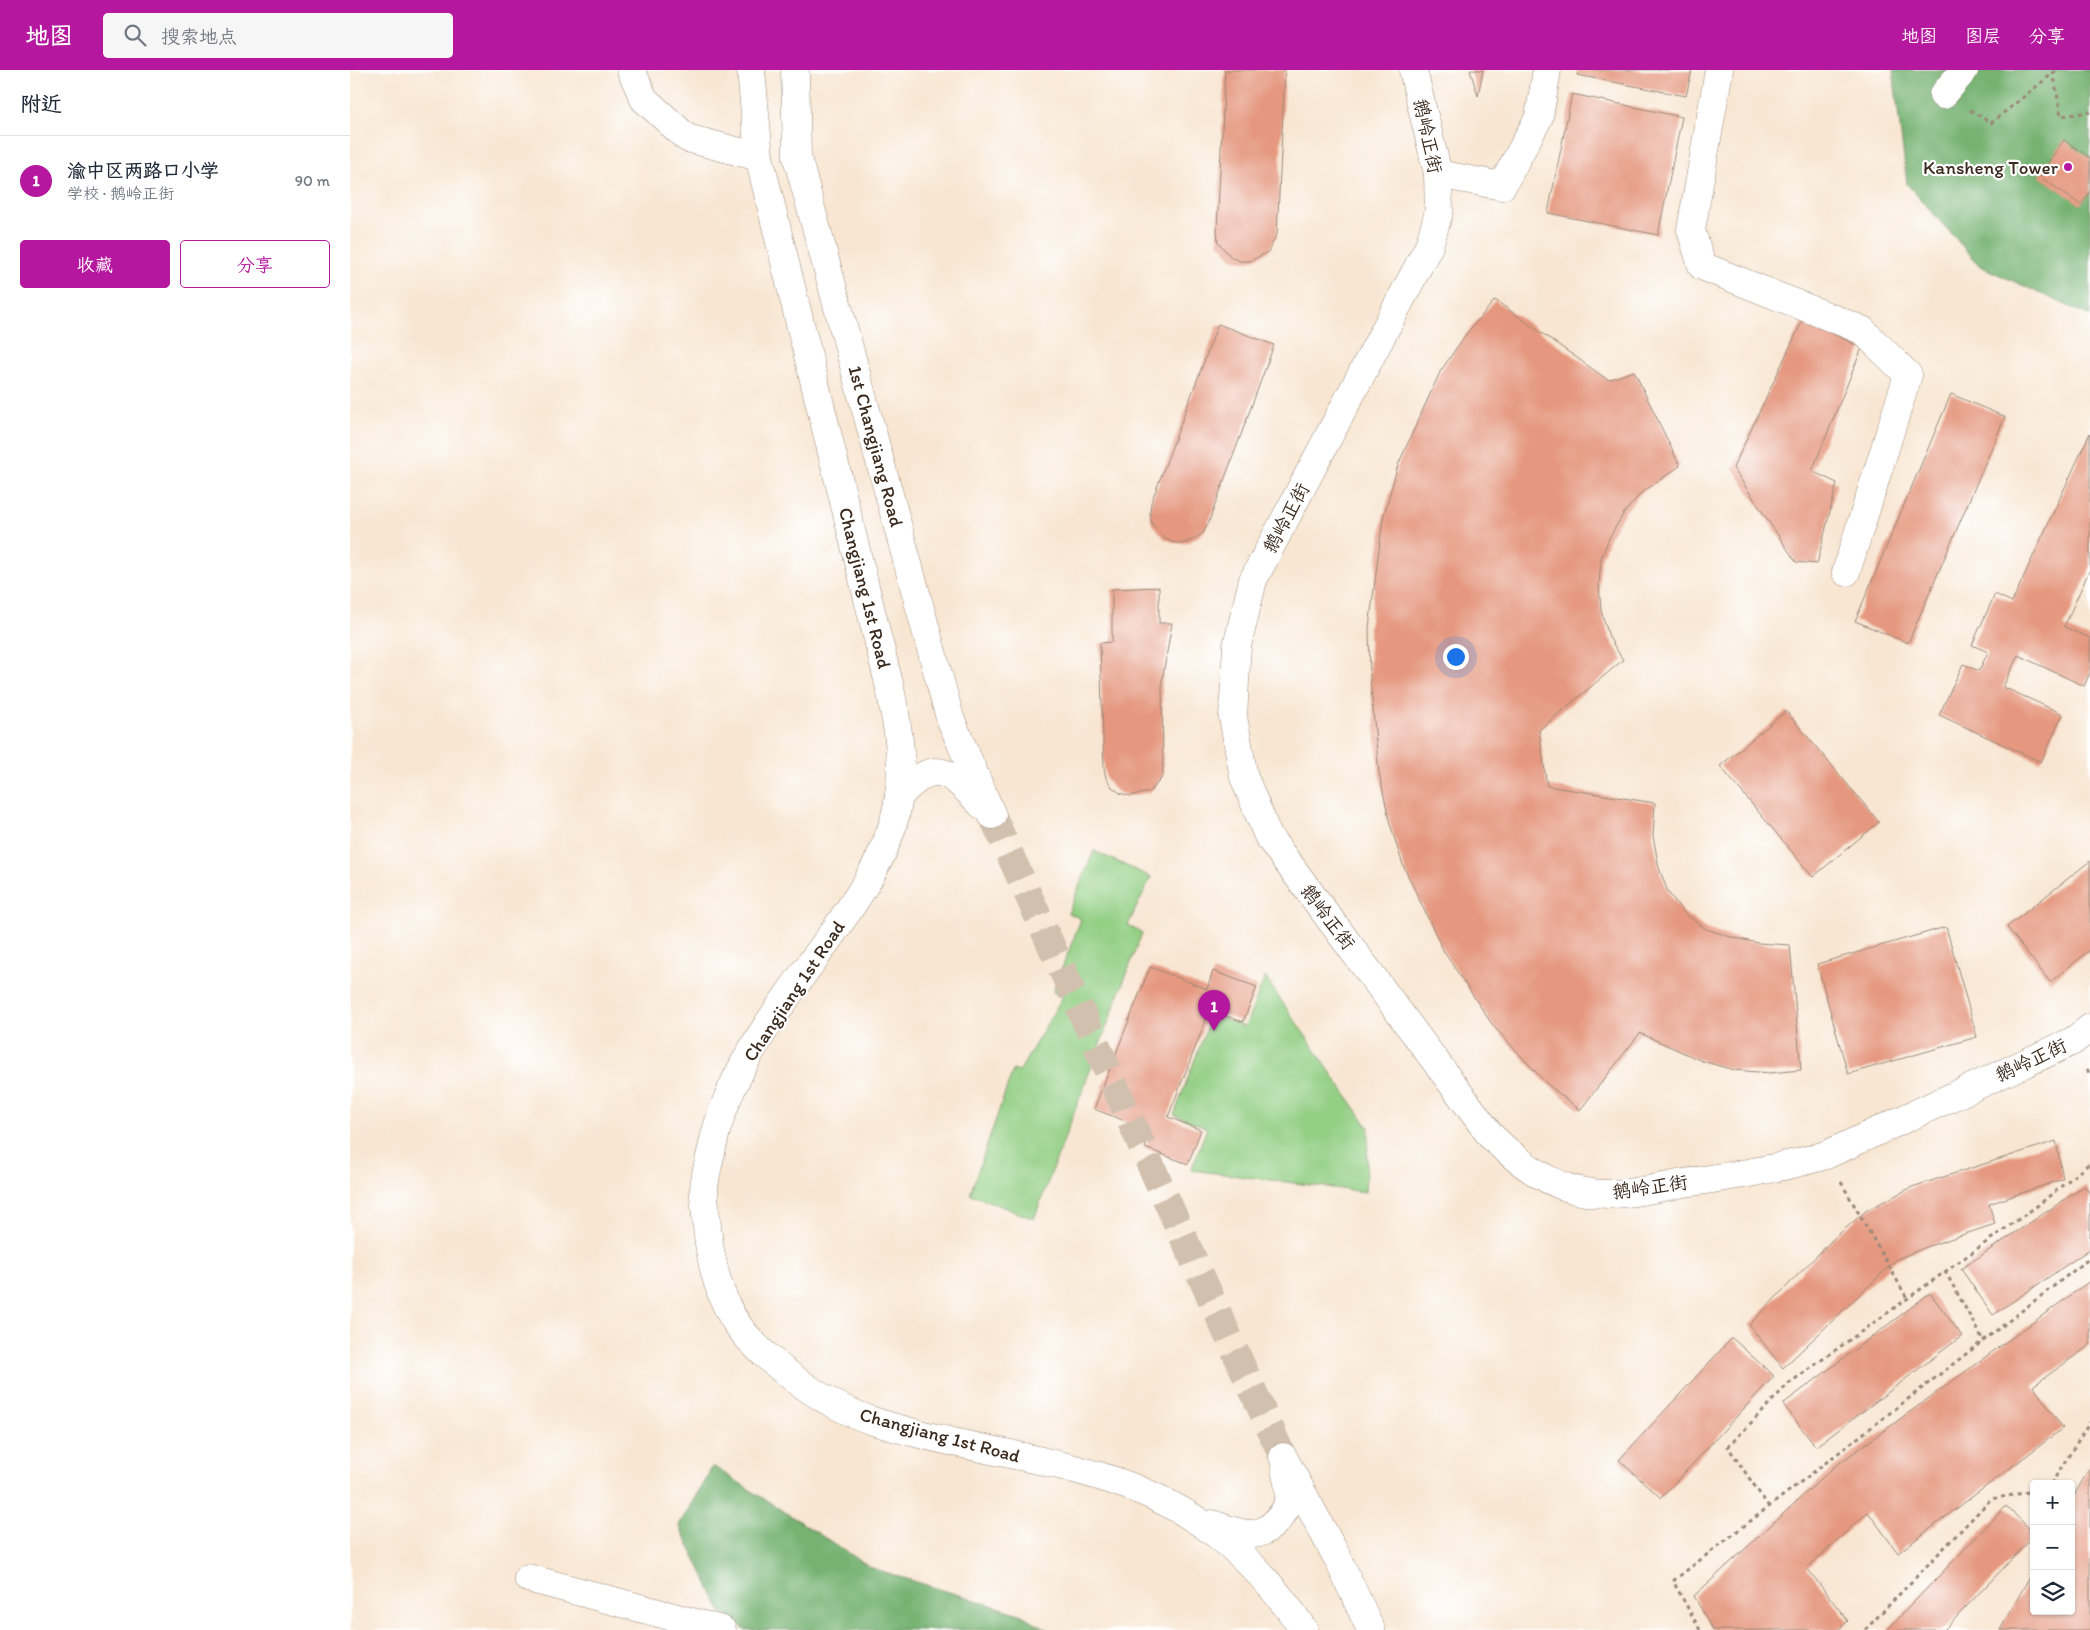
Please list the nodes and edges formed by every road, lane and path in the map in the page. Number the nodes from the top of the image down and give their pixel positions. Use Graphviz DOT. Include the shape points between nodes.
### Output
graph roads {
  1 [pos="631,70"];
  2 [pos="750,70"];
  3 [pos="795,70"];
  4 [pos="1413,70"];
  5 [pos="1547,70"];
  6 [pos="1720,70"];
  7 [pos="1964,70"];
  8 [pos="2058,70"];
  9 [pos="2053,71"];
  10 [pos="1943,95"];
  11 [pos="2090,112"];
  12 [pos="759,157"];
  13 [pos="1438,174"];
  14 [pos="1846,572"];
  15 [pos="900,796"];
  16 [pos="2090,1028"];
  17 [pos="1826,1155"];
  18 [pos="2090,1162"];
  19 [pos="2090,1258"];
  20 [pos="1945,1271"];
  21 [pos="1907,1298"];
  22 [pos="1984,1342"];
  23 [pos="2090,1422"];
  24 [pos="2054,1480"];
  25 [pos="2030,1492"];
  26 [pos="1769,1507"];
  27 [pos="1184,1512"];
  28 [pos="528,1578"];
  29 [pos="722,1630"];
  30 [pos="1304,1630"];
  31 [pos="1371,1630"];
  32 [pos="1700,1630"];
  33 [pos="1865,1630"];
  1 -- 12 [label="main road" via="644,99 688,138"];
  2 -- 12 [label="main road, Changjiang 1st Road"];
  3 -- 15 [label="main road, 1st Changjiang Road" via="800,166 950,718 992,815 955,778 943,772 928,773 913,782"];
  4 -- 13 [label="main road, 鹅岭正街"];
  5 -- 13 [label="main road" via="1539,117 1502,186"];
  6 -- 14 [label="main road" via="1690,230 1702,266 1862,330 1908,375"];
  7 -- 10 [label="main road"];
  8 -- 9 [label="path"];
  9 -- 10 [label="path" via="1991,123"];
  9 -- 11 [label="path" via="2061,116"];
  12 -- 15 [label="main road, Changjiang 1st Road" via="890,688 900,739"];
  13 -- 17 [label="main road, 鹅岭正街" via="1439,212 1429,246 1253,580 1237,646 1233,717 1244,777 1268,836 1491,1136 1519,1162 1584,1192 1615,1194 1786,1167"];
  15 -- 27 [label="main road, Changjiang 1st Road" via="887,842 860,895 746,1058 717,1124 703,1188 708,1246 725,1304 750,1342 792,1378 834,1404 874,1422 1091,1474 1136,1489"];
  16 -- 17 [label="main road, 鹅岭正街" via="2073,1041"];
  17 -- 21 [label="path"];
  18 -- 20 [label="path" via="2037,1206"];
  19 -- 22 [label="path"];
  20 -- 21 [label="path"];
  20 -- 22 [label="path"];
  21 -- 26 [label="path" via="1788,1384 1728,1447"];
  22 -- 26 [label="path"];
  23 -- 24 [label="path"];
  25 -- 33 [label="path" via="1991,1498"];
  26 -- 32 [label="path" via="1673,1581"];
  27 -- 30 [label="main road, Changjiang 1st Road" via="1229,1542 1262,1575"];
  27 -- 31 [label="main road" via="1227,1530 1252,1535 1269,1527 1283,1515 1290,1498 1283,1457 1338,1558"];
  28 -- 29 [label="main road"];
}
